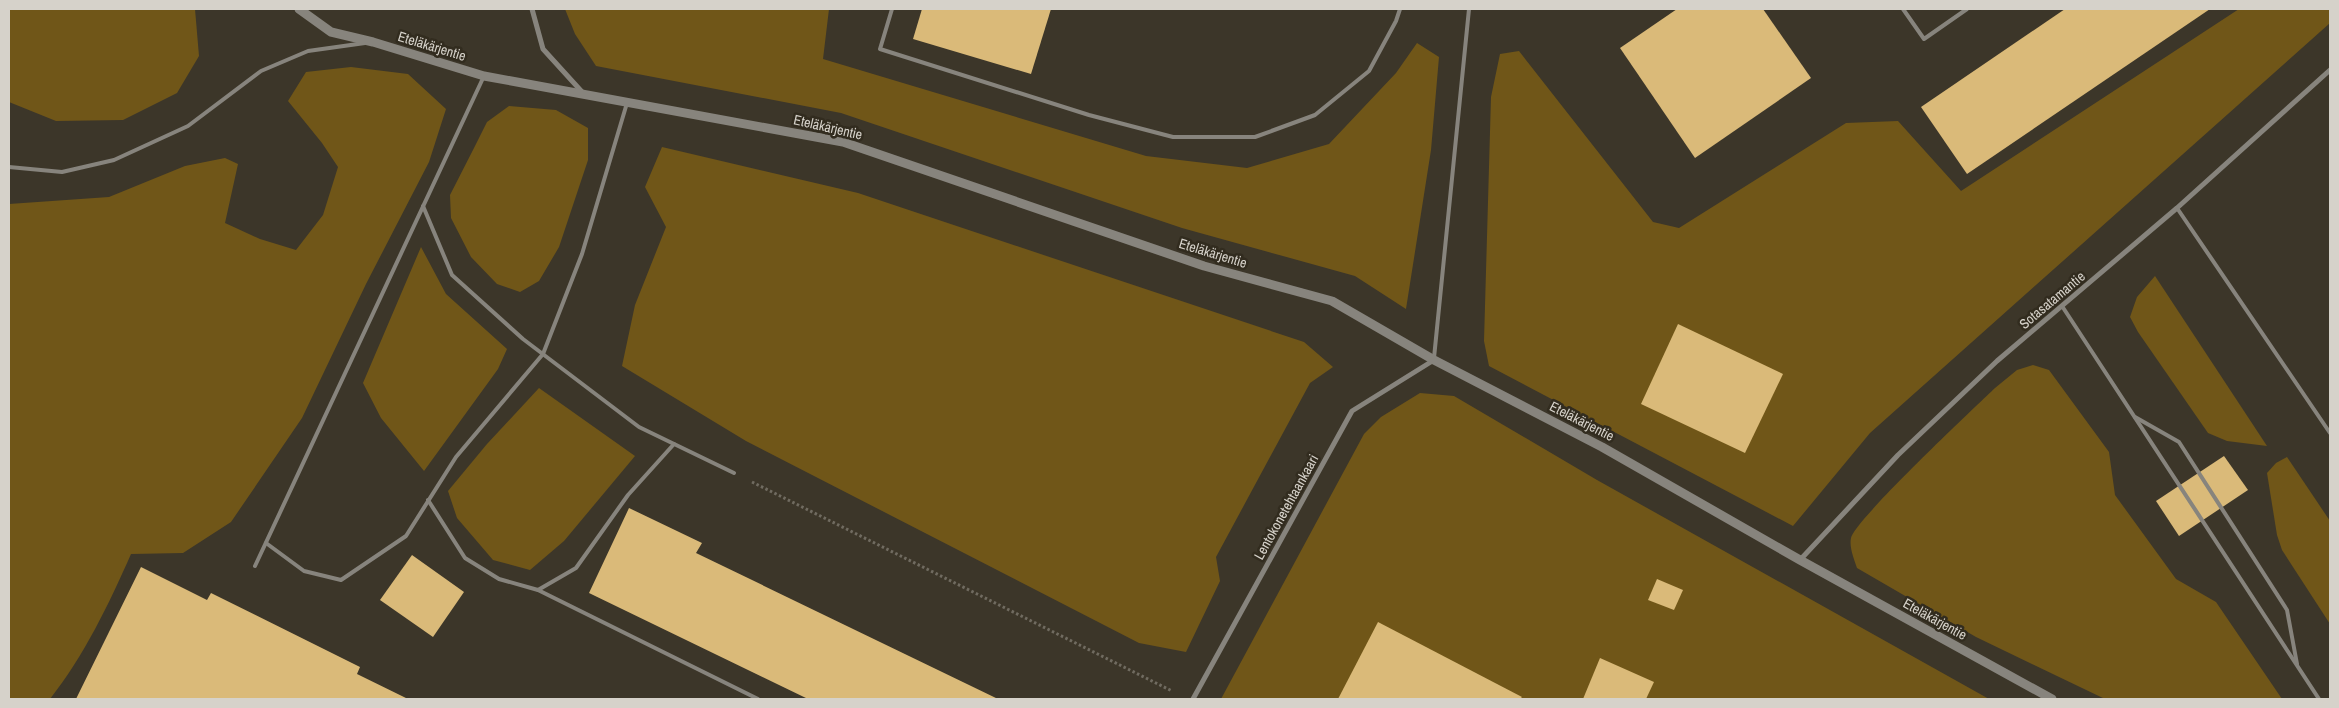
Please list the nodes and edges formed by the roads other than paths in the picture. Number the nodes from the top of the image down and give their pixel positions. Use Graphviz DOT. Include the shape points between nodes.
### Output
graph roads {
  1 [pos="299,9"];
  2 [pos="532,9"];
  3 [pos="892,9"];
  4 [pos="1400,9"];
  5 [pos="1469,9"];
  6 [pos="1903,9"];
  7 [pos="1967,9"];
  8 [pos="373,42"];
  9 [pos="2330,70"];
  10 [pos="484,76"];
  11 [pos="583,94"];
  12 [pos="628,101"];
  13 [pos="9,167"];
  14 [pos="423,206"];
  15 [pos="2177,208"];
  16 [pos="2062,306"];
  17 [pos="543,354"];
  18 [pos="1434,360"];
  19 [pos="2134,417"];
  20 [pos="2330,433"];
  21 [pos="674,444"];
  22 [pos="734,473"];
  23 [pos="428,500"];
  24 [pos="266,543"];
  25 [pos="1800,560"];
  26 [pos="255,566"];
  27 [pos="538,590"];
  28 [pos="2298,667"];
  29 [pos="758,699"];
  30 [pos="1193,699"];
  31 [pos="2052,699"];
  32 [pos="2319,699"];
  1 -- 8 [label="street, Eteläkärjentie" via="331,32"];
  2 -- 11 [label="street" via="543,49"];
  3 -- 4 [label="lane" via="880,49 1089,115 1173,137 1255,137 1315,114 1369,71"];
  5 -- 18 [label="lane"];
  6 -- 7 [label="lane" via="1924,39"];
  8 -- 10 [label="street, Eteläkärjentie"];
  8 -- 13 [label="lane" via="308,51 261,71 188,126 114,160 62,172"];
  9 -- 15 [label="street, Sotasatamantie"];
  10 -- 11 [label="street, Eteläkärjentie"];
  10 -- 14 [label="lane"];
  11 -- 12 [label="street, Eteläkärjentie"];
  12 -- 17 [label="lane" via="582,254"];
  12 -- 18 [label="street, Eteläkärjentie" via="842,142 1204,266 1332,301"];
  14 -- 17 [label="lane" via="452,275"];
  14 -- 24 [label="lane"];
  15 -- 16 [label="street, Sotasatamantie"];
  15 -- 20 [label="lane"];
  16 -- 19 [label="lane"];
  16 -- 25 [label="street, Sotasatamantie" via="1898,455"];
  17 -- 21 [label="lane" via="639,427"];
  17 -- 23 [label="lane" via="456,457"];
  18 -- 25 [label="street, Eteläkärjentie" via="1602,446"];
  18 -- 30 [label="street, Lentokonetehtaankaari" via="1352,412"];
  19 -- 28 [label="lane"];
  19 -- 28 [label="lane" via="2179,442 2287,610"];
  21 -- 22 [label="lane"];
  21 -- 27 [label="lane" via="628,494 576,568"];
  23 -- 24 [label="lane" via="406,536 341,580 304,571"];
  23 -- 27 [label="lane" via="465,558 499,579"];
  24 -- 26 [label="lane"];
  25 -- 31 [label="street, Eteläkärjentie"];
  27 -- 29 [label="lane"];
  28 -- 32 [label="lane"];
}
